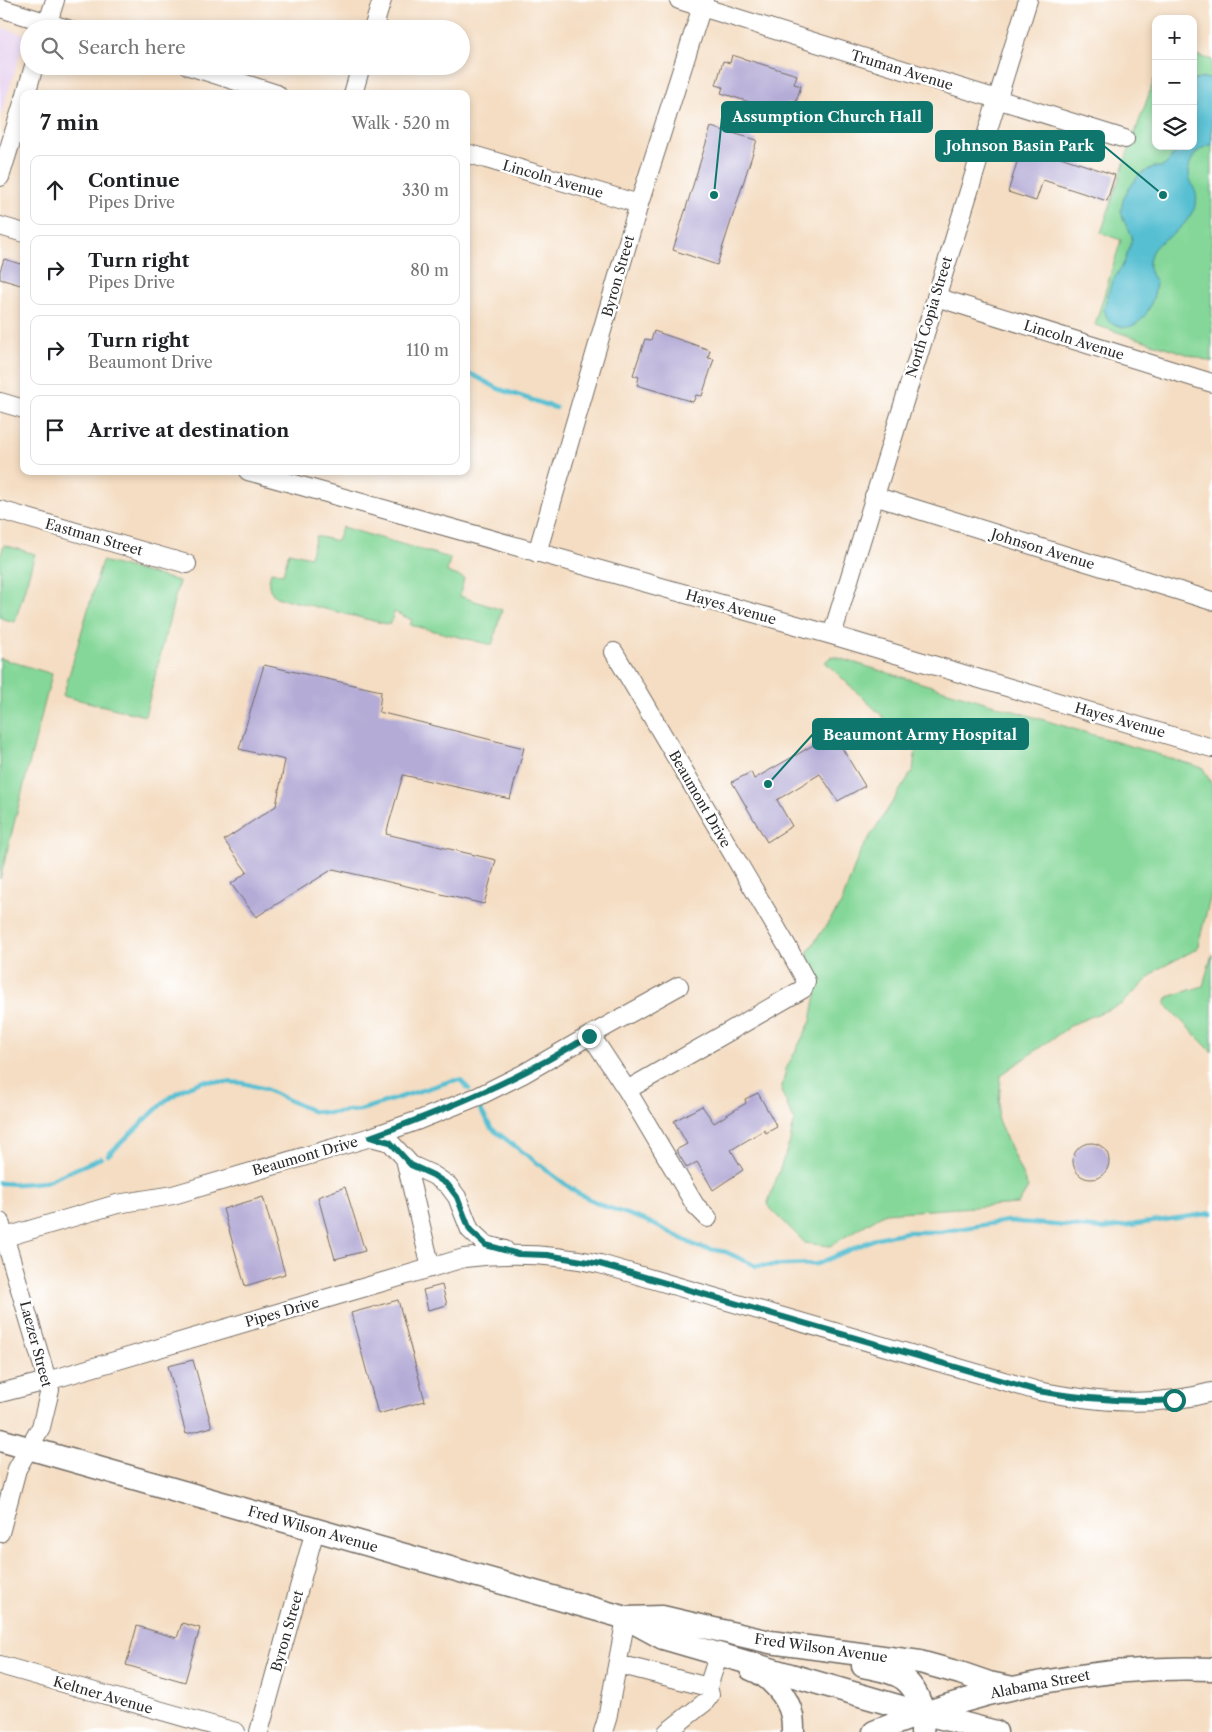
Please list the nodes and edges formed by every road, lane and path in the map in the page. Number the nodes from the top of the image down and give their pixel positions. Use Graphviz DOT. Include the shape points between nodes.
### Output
graph roads {
  1 [pos="55,0"];
  2 [pos="382,0"];
  3 [pos="679,0"];
  4 [pos="1028,0"];
  5 [pos="703,4"];
  6 [pos="0,8"];
  7 [pos="31,20"];
  8 [pos="49,20"];
  9 [pos="376,20"];
  10 [pos="31,75"];
  11 [pos="217,75"];
  12 [pos="358,75"];
  13 [pos="27,90"];
  14 [pos="264,90"];
  15 [pos="354,90"];
  16 [pos="997,99"];
  17 [pos="20,123"];
  18 [pos="1125,139"];
  19 [pos="470,154"];
  20 [pos="0,177"];
  21 [pos="639,204"];
  22 [pos="0,226"];
  23 [pos="20,232"];
  24 [pos="936,297"];
  25 [pos="1212,383"];
  26 [pos="0,402"];
  27 [pos="20,408"];
  28 [pos="262,475"];
  29 [pos="874,496"];
  30 [pos="0,510"];
  31 [pos="537,552"];
  32 [pos="188,564"];
  33 [pos="1212,601"];
  34 [pos="832,635"];
  35 [pos="614,652"];
  36 [pos="1212,748"];
  37 [pos="679,986"];
  38 [pos="589,1036"];
  39 [pos="627,1090"];
  40 [pos="370,1137"];
  41 [pos="405,1159"];
  42 [pos="708,1218"];
  43 [pos="3,1230"];
  44 [pos="518,1254"];
  45 [pos="431,1268"];
  46 [pos="47,1381"];
  47 [pos="1212,1392"];
  48 [pos="0,1393"];
  49 [pos="0,1440"];
  50 [pos="29,1448"];
  51 [pos="316,1530"];
  52 [pos="0,1533"];
  53 [pos="626,1618"];
  54 [pos="770,1642"];
  55 [pos="719,1653"];
  56 [pos="618,1664"];
  57 [pos="0,1665"];
  58 [pos="1212,1669"];
  59 [pos="708,1688"];
  60 [pos="1013,1688"];
  61 [pos="922,1723"];
  62 [pos="236,1732"];
  63 [pos="258,1732"];
  64 [pos="603,1732"];
  65 [pos="668,1732"];
  66 [pos="794,1732"];
  67 [pos="874,1732"];
  68 [pos="996,1732"];
  1 -- 8 [label="street"];
  2 -- 9 [label="street"];
  3 -- 5 [label="street, Truman Avenue"];
  4 -- 16 [label="street, North Copia Street"];
  5 -- 16 [label="street, Truman Avenue"];
  5 -- 21 [label="street, Byron Street"];
  6 -- 7 [label="street"];
  10 -- 13 [label="street"];
  11 -- 14 [label="street"];
  12 -- 15 [label="street"];
  16 -- 18 [label="street, Truman Avenue"];
  16 -- 24 [label="street, North Copia Street"];
  17 -- 20 [label="street"];
  19 -- 21 [label="street, Lincoln Avenue"];
  21 -- 31 [label="street, Byron Street"];
  22 -- 23 [label="street"];
  24 -- 25 [label="street, Lincoln Avenue"];
  24 -- 29 [label="street, North Copia Street"];
  26 -- 27 [label="street"];
  28 -- 31 [label="street, Hayes Avenue"];
  29 -- 33 [label="street, Johnson Avenue"];
  29 -- 34 [label="street, North Copia Street"];
  30 -- 32 [label="street, Eastman Street"];
  31 -- 34 [label="street, Hayes Avenue"];
  34 -- 36 [label="street, Hayes Avenue"];
  35 -- 39 [label="street, Beaumont Drive" via="806,981 803,989"];
  37 -- 38 [label="street, Beaumont Drive"];
  38 -- 39 [label="street"];
  38 -- 40 [label="street, Beaumont Drive" via="479,1096"];
  39 -- 42 [label="street" via="696,1205"];
  40 -- 41 [label="street, Pipes Drive" via="390,1142"];
  40 -- 43 [label="street, Beaumont Drive" via="173,1195"];
  41 -- 44 [label="street, Pipes Drive" via="448,1185 457,1197 470,1230 486,1245"];
  41 -- 45 [label="street"];
  43 -- 46 [label="street, Laezer Street"];
  44 -- 45 [label="street, Pipes Drive" via="464,1258"];
  44 -- 47 [label="street, Pipes Drive" via="547,1255 600,1264 1038,1391 1112,1402 1174,1400"];
  45 -- 46 [label="street, Pipes Drive"];
  46 -- 48 [label="street, Pipes Drive"];
  46 -- 50 [label="street, Laezer Street" via="50,1390 40,1427"];
  49 -- 50 [label="main road, Fred Wilson Avenue"];
  50 -- 51 [label="main road, Fred Wilson Avenue"];
  50 -- 52 [label="street, Laezer Street" via="18,1469"];
  51 -- 53 [label="main road, Fred Wilson Avenue"];
  51 -- 63 [label="street, Byron Street"];
  53 -- 54 [label="main road, Fred Wilson Avenue" via="662,1617"];
  53 -- 55 [label="main road, Fred Wilson Avenue" via="663,1638"];
  53 -- 56 [label="street"];
  54 -- 60 [label="main road, Fred Wilson Avenue" via="920,1662"];
  54 -- 61 [label="main road" via="886,1671 903,1679 921,1704"];
  55 -- 59 [label="street"];
  55 -- 61 [label="main road, Fred Wilson Avenue"];
  55 -- 66 [label="main road" via="760,1672 782,1692 792,1715"];
  56 -- 59 [label="street"];
  56 -- 64 [label="street"];
  57 -- 62 [label="street, Keltner Avenue"];
  58 -- 60 [label="main road, Alabama Street" via="1130,1670"];
  59 -- 65 [label="street" via="710,1695 704,1703"];
  60 -- 61 [label="main road, Alabama Street" via="966,1699"];
  61 -- 67 [label="main road, Alabama Street"];
  61 -- 68 [label="main road, Fred Wilson Avenue"];
}
